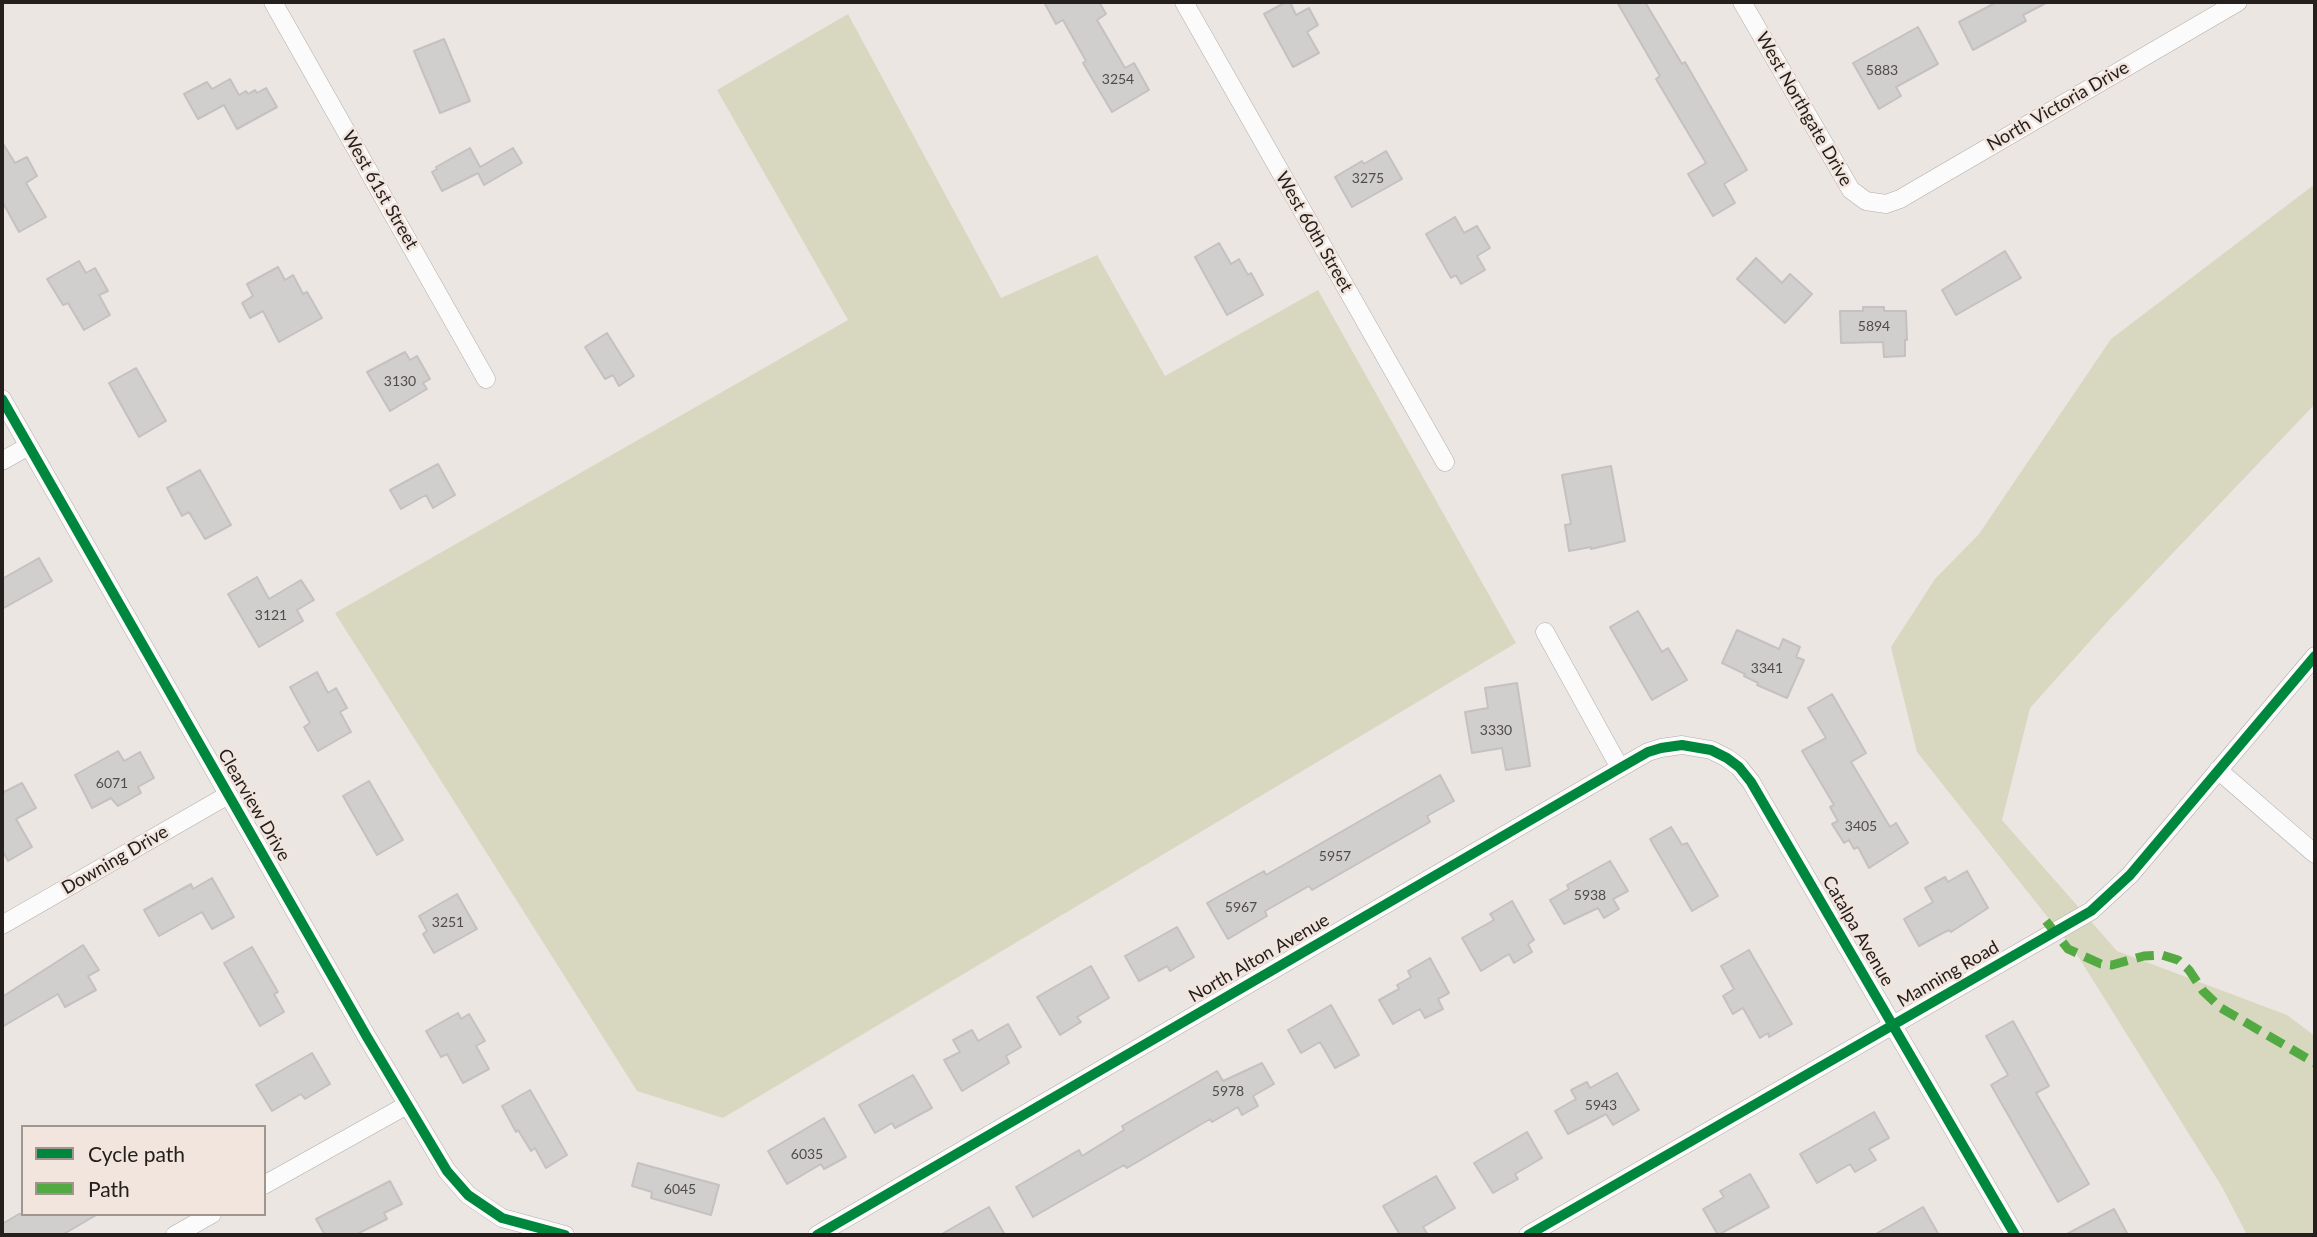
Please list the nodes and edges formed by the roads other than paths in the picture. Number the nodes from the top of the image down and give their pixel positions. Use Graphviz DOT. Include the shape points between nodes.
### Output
graph roads {
  1 [pos="273,2"];
  2 [pos="1184,2"];
  3 [pos="1742,2"];
  4 [pos="2238,2"];
  5 [pos="1876,203"];
  6 [pos="486,379"];
  7 [pos="2,398"];
  8 [pos="29,446"];
  9 [pos="2,461"];
  10 [pos="1445,462"];
  11 [pos="1545,632"];
  12 [pos="2315,656"];
  13 [pos="1727,758"];
  14 [pos="1620,768"];
  15 [pos="2218,771"];
  16 [pos="228,795"];
  17 [pos="2315,854"];
  18 [pos="2,925"];
  19 [pos="1893,1026"];
  20 [pos="407,1104"];
  21 [pos="266,1184"];
  22 [pos="208,1216"];
  23 [pos="175,1235"];
  24 [pos="565,1235"];
  25 [pos="817,1235"];
  26 [pos="1528,1235"];
  27 [pos="2015,1235"];
  1 -- 6 [label="street, West 61st Street"];
  2 -- 10 [label="street, West 60th Street"];
  3 -- 5 [label="street, West Northgate Drive" via="1850,190 1858,198"];
  4 -- 5 [label="street, North Victoria Drive" via="1900,199"];
  7 -- 8 [label="street, Clearview Drive"];
  8 -- 9 [label="street"];
  8 -- 16 [label="street, Clearview Drive"];
  11 -- 14 [label="street"];
  12 -- 15 [label="street, Manning Road"];
  13 -- 14 [label="street, North Alton Avenue" via="1682,745 1648,752"];
  13 -- 19 [label="street, Catalpa Avenue" via="1751,782"];
  14 -- 25 [label="street, North Alton Avenue"];
  15 -- 17 [label="street"];
  15 -- 19 [label="street, Manning Road" via="2105,900"];
  16 -- 18 [label="street, Downing Drive"];
  16 -- 20 [label="street, Clearview Drive"];
  19 -- 26 [label="street, Manning Road"];
  19 -- 27 [label="street, Catalpa Avenue"];
  20 -- 21 [label="street"];
  20 -- 24 [label="street, Clearview Drive" via="460,1188 512,1221"];
  22 -- 23 [label="street"];
}
